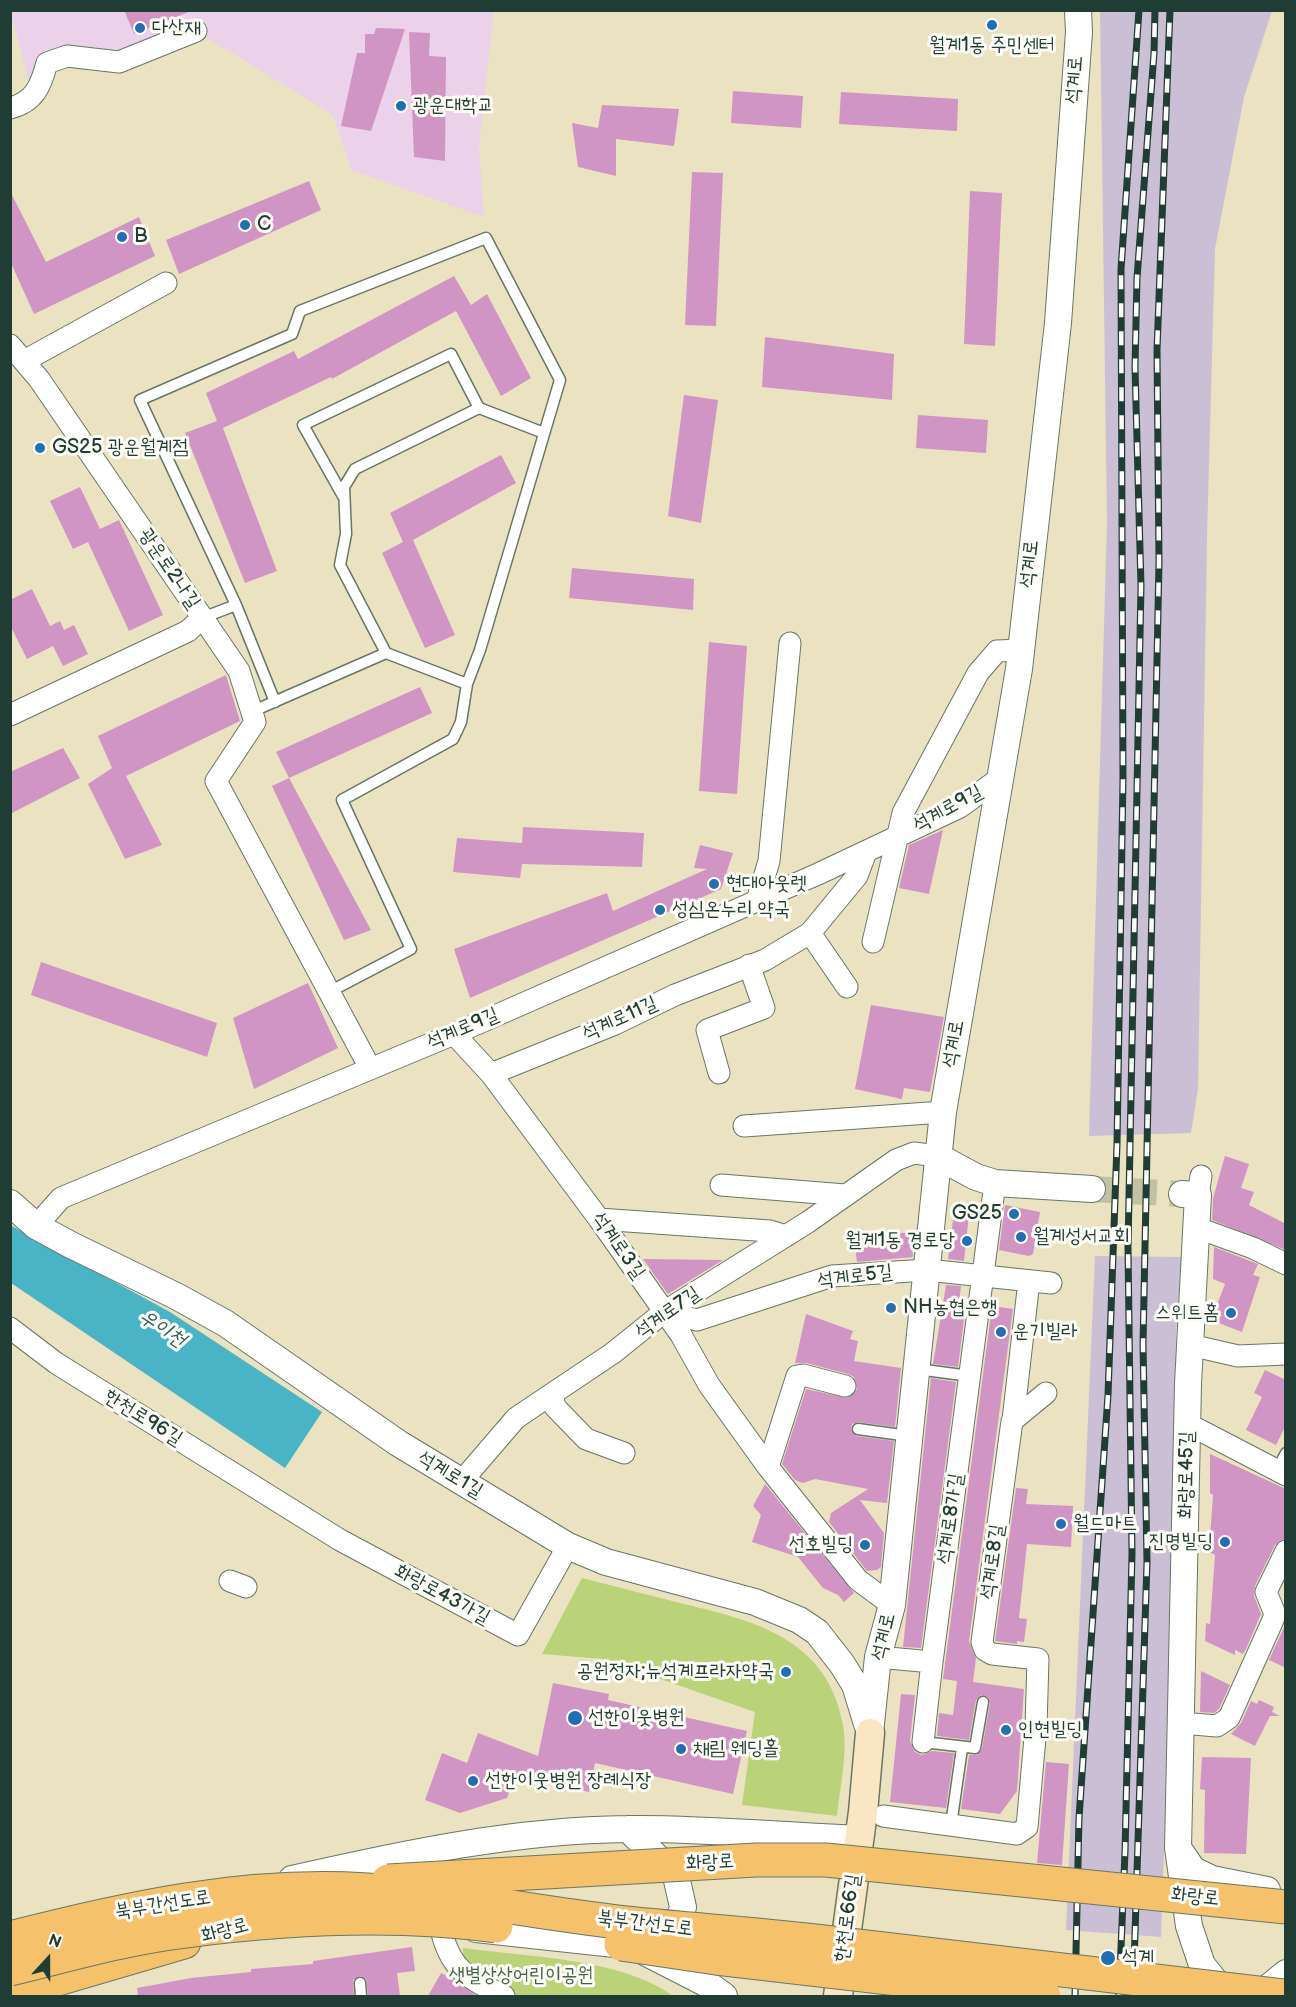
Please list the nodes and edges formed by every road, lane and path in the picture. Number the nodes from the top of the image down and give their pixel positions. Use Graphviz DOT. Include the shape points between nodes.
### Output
graph roads {
  1 [pos="1078,10"];
  2 [pos="196,30"];
  3 [pos="10,108"];
  4 [pos="166,283"];
  5 [pos="10,345"];
  6 [pos="24,361"];
  7 [pos="479,408"];
  8 [pos="544,433"];
  9 [pos="343,496"];
  10 [pos="236,605"];
  11 [pos="202,618"];
  12 [pos="790,644"];
  13 [pos="1021,650"];
  14 [pos="386,653"];
  15 [pos="467,684"];
  16 [pos="275,702"];
  17 [pos="251,712"];
  18 [pos="10,715"];
  19 [pos="1000,778"];
  20 [pos="896,838"];
  21 [pos="866,852"];
  22 [pos="757,901"];
  23 [pos="810,933"];
  24 [pos="873,942"];
  25 [pos="749,966"];
  26 [pos="847,987"];
  27 [pos="329,992"];
  28 [pos="454,1034"];
  29 [pos="370,1068"];
  30 [pos="719,1073"];
  31 [pos="491,1074"];
  32 [pos="943,1112"];
  33 [pos="744,1126"];
  34 [pos="937,1156"];
  35 [pos="995,1184"];
  36 [pos="722,1185"];
  37 [pos="1194,1188"];
  38 [pos="1092,1189"];
  39 [pos="845,1195"];
  40 [pos="10,1203"];
  41 [pos="598,1219"];
  42 [pos="36,1226"];
  43 [pos="1196,1227"];
  44 [pos="786,1236"];
  45 [pos="1286,1264"];
  46 [pos="927,1270"];
  47 [pos="984,1276"];
  48 [pos="1029,1281"];
  49 [pos="1051,1282"];
  50 [pos="664,1312"];
  51 [pos="10,1328"];
  52 [pos="1190,1345"];
  53 [pos="1286,1354"];
  54 [pos="916,1369"];
  55 [pos="970,1376"];
  56 [pos="844,1386"];
  57 [pos="1046,1393"];
  58 [pos="552,1394"];
  59 [pos="1013,1420"];
  60 [pos="1188,1424"];
  61 [pos="858,1429"];
  62 [pos="909,1436"];
  63 [pos="624,1453"];
  64 [pos="1283,1466"];
  65 [pos="768,1467"];
  66 [pos="461,1482"];
  67 [pos="279,1503"];
  68 [pos="568,1546"];
  69 [pos="1286,1551"];
  70 [pos="892,1605"];
  71 [pos="878,1657"];
  72 [pos="932,1662"];
  73 [pos="983,1702"];
  74 [pos="1181,1723"];
  75 [pos="870,1733"];
  76 [pos="923,1742"];
  77 [pos="962,1748"];
  78 [pos="884,1816"];
  79 [pos="951,1825"];
  80 [pos="628,1829"];
  81 [pos="860,1839"];
  82 [pos="1179,1848"];
  83 [pos="396,1888"];
  84 [pos="1286,1893"];
  85 [pos="1286,1907"];
  86 [pos="135,1914"];
  87 [pos="440,1925"];
  88 [pos="1286,1928"];
  89 [pos="10,1938"];
  90 [pos="633,1946"];
  91 [pos="10,1947"];
  92 [pos="168,1947"];
  93 [pos="10,1969"];
  94 [pos="1286,1973"];
  95 [pos="360,1983"];
  96 [pos="10,1993"];
  97 [pos="361,1996"];
  98 [pos="504,1996"];
  99 [pos="724,1996"];
  100 [pos="838,1996"];
  101 [pos="1044,1996"];
  102 [pos="1227,1996"];
  103 [pos="1258,1996"];
  104 [pos="1283,1996"];
  1 -- 13 [label="street, 석계로" via="1058,323"];
  2 -- 3 [label="street" via="119,62 67,56 47,63 40,89 22,105"];
  4 -- 6 [label="street"];
  5 -- 6 [label="street, 광운로2나길"];
  6 -- 11 [label="street, 광운로2나길"];
  7 -- 8 [label="lane"];
  7 -- 9 [label="lane" via="355,469"];
  7 -- 9 [label="lane" via="451,354 303,425"];
  8 -- 10 [label="lane" via="560,380 486,238 300,311 292,334 140,400"];
  8 -- 15 [label="lane"];
  9 -- 14 [label="lane" via="346,534 340,565"];
  10 -- 11 [label="lane"];
  10 -- 16 [label="lane"];
  11 -- 17 [label="street" via="239,671"];
  11 -- 18 [label="street, 광운로2나길" via="188,631"];
  12 -- 22 [label="street" via="769,861"];
  13 -- 19 [label="street, 석계로"];
  13 -- 20 [label="street" via="997,651 978,673 903,813"];
  14 -- 15 [label="lane"];
  14 -- 16 [label="lane"];
  15 -- 27 [label="lane" via="461,722 453,739 342,800 411,949"];
  16 -- 17 [label="lane"];
  17 -- 27 [label="street" via="255,722 216,782"];
  19 -- 20 [label="street, 석계로9길" via="960,807"];
  19 -- 32 [label="street, 석계로"];
  20 -- 21 [label="street, 석계로9길"];
  20 -- 24 [label="street, 석계로9길"];
  21 -- 22 [label="street, 석계로9길"];
  21 -- 23 [label="street, 석계로11길" via="856,876"];
  22 -- 28 [label="street, 석계로9길"];
  23 -- 25 [label="street, 석계로11길"];
  23 -- 26 [label="street"];
  25 -- 30 [label="street" via="764,1008 707,1030"];
  25 -- 31 [label="street, 석계로11길"];
  27 -- 29 [label="street"];
  28 -- 29 [label="street, 석계로9길"];
  28 -- 31 [label="street, 석계로3길"];
  29 -- 42 [label="street, 석계로9길" via="61,1198"];
  31 -- 41 [label="street, 석계로3길"];
  32 -- 33 [label="street"];
  32 -- 34 [label="street, 석계로"];
  34 -- 35 [label="street"];
  34 -- 39 [label="street, 석계로7길" via="914,1154 896,1160"];
  34 -- 46 [label="street, 석계로"];
  35 -- 38 [label="street"];
  35 -- 47 [label="street, 석계로8가길"];
  36 -- 39 [label="street"];
  37 -- 43 [label="street, 화랑로45길"];
  39 -- 44 [label="street, 석계로7길"];
  40 -- 42 [label="street, 석계로1길"];
  41 -- 44 [label="street" via="770,1231"];
  41 -- 50 [label="street, 석계로3길"];
  42 -- 66 [label="street, 석계로1길" via="225,1323"];
  43 -- 45 [label="street"];
  43 -- 52 [label="street, 화랑로45길"];
  44 -- 50 [label="street, 석계로7길"];
  46 -- 47 [label="street, 석계로5길"];
  46 -- 50 [label="street, 석계로5길" via="832,1276 697,1320"];
  46 -- 54 [label="street, 석계로"];
  47 -- 48 [label="street, 석계로5길"];
  47 -- 55 [label="street, 석계로8가길"];
  48 -- 49 [label="street, 석계로5길"];
  48 -- 59 [label="street, 석계로8길"];
  50 -- 58 [label="street, 석계로7길"];
  50 -- 65 [label="street, 석계로3길" via="709,1385"];
  51 -- 67 [label="street, 한천로96길" via="56,1363"];
  52 -- 53 [label="street" via="1238,1356"];
  52 -- 60 [label="street, 화랑로45길"];
  54 -- 55 [label="lane"];
  54 -- 62 [label="street, 석계로"];
  55 -- 72 [label="street, 석계로8가길"];
  56 -- 65 [label="street" via="797,1376"];
  57 -- 59 [label="street"];
  58 -- 63 [label="street" via="555,1407 586,1439"];
  58 -- 66 [label="street, 석계로7길" via="516,1418"];
  59 -- 79 [label="street, 석계로8길" via="982,1642 992,1654 1038,1659 1036,1727 1025,1830 1017,1834"];
  60 -- 64 [label="street"];
  60 -- 74 [label="street, 화랑로45길"];
  61 -- 62 [label="lane"];
  62 -- 70 [label="street, 석계로"];
  65 -- 70 [label="street, 석계로3길" via="858,1580"];
  66 -- 68 [label="street, 석계로1길"];
  67 -- 68 [label="street, 화랑로43가길" via="518,1635"];
  68 -- 75 [label="street, 석계로1길" via="606,1562 754,1602 799,1620 817,1632 842,1664 855,1685"];
  69 -- 74 [label="street" via="1266,1592 1274,1620 1229,1718 1217,1726"];
  70 -- 71 [label="street, 석계로"];
  71 -- 72 [label="street"];
  71 -- 75 [label="street, 석계로"];
  72 -- 76 [label="street, 석계로8가길"];
  73 -- 77 [label="lane" via="976,1747"];
  74 -- 82 [label="street, 화랑로45길"];
  75 -- 81 [label="main road, 석계로"];
  76 -- 77 [label="lane"];
  77 -- 79 [label="lane"];
  78 -- 79 [label="street"];
  80 -- 81 [label="street, 화랑로"];
  80 -- 86 [label="street, 화랑로" via="550,1834 425,1850"];
  80 -- 90 [label="street" via="676,1876 683,1907 678,1928 654,1947"];
  81 -- 100 [label="main road, 한천로66길"];
  82 -- 84 [label="street" via="1193,1870 1212,1880"];
  82 -- 102 [label="street, 화랑로45길" via="1189,1926 1202,1965"];
  83 -- 85 [label="main road, 화랑로, bridge" via="756,1860 826,1860"];
  83 -- 86 [label="main road, 화랑로"];
  83 -- 88 [label="main road, 화랑로, bridge" via="766,1879 891,1886"];
  83 -- 92 [label="main road, 화랑로"];
  86 -- 91 [label="main road, 화랑로"];
  87 -- 90 [label="street, 화랑로"];
  87 -- 92 [label="street, 화랑로" via="264,1932"];
  87 -- 98 [label="street" via="443,1940 465,1976"];
  89 -- 104 [label="main road, 북부간선도로, bridge" via="183,1899 298,1888 366,1890 462,1899 631,1924 813,1941"];
  90 -- 99 [label="street, 화랑로"];
  92 -- 96 [label="main road, 화랑로"];
  93 -- 101 [label="main road, 북부간선도로, bridge" via="184,1931 327,1919 458,1921 716,1958"];
  94 -- 103 [label="street"];
  95 -- 97 [label="lane"];
}
